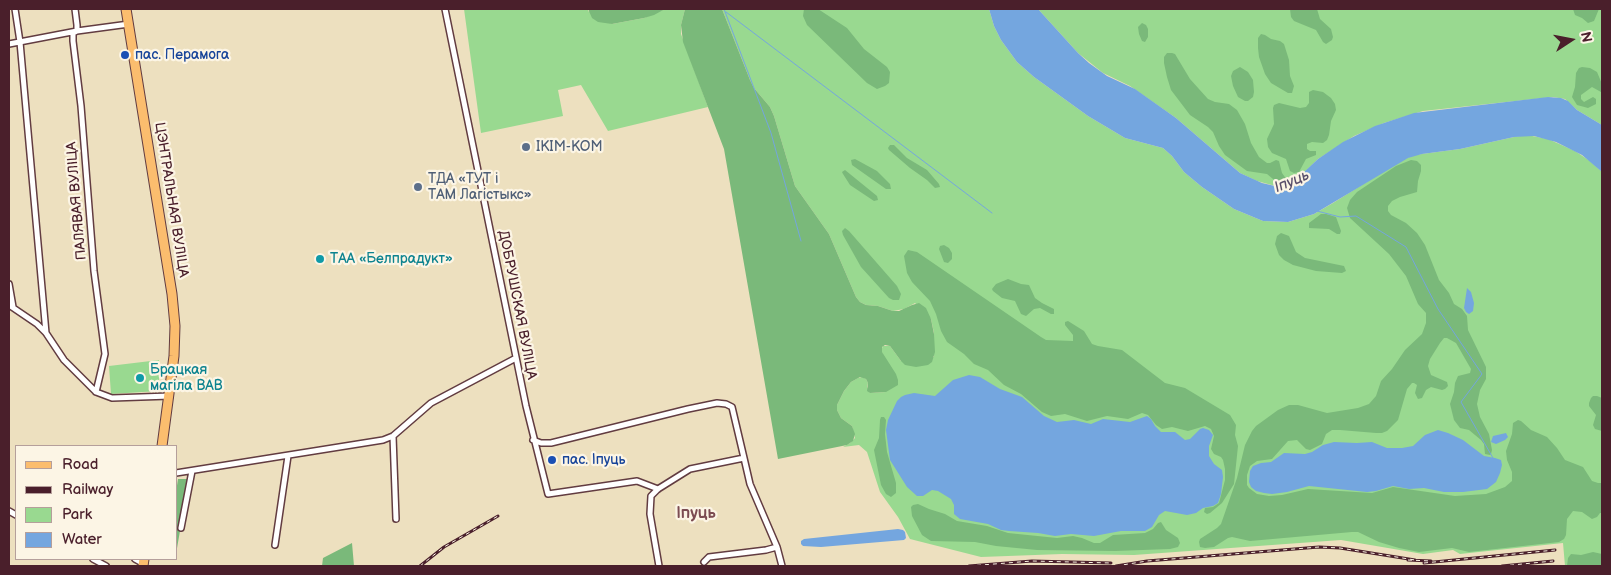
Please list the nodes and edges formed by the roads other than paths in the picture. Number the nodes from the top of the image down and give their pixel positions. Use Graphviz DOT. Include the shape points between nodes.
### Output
graph roads {
  1 [pos="15,9"];
  2 [pos="75,9"];
  3 [pos="126,9"];
  4 [pos="445,9"];
  5 [pos="129,24"];
  6 [pos="77,31"];
  7 [pos="20,42"];
  8 [pos="9,44"];
  9 [pos="9,284"];
  10 [pos="11,306"];
  11 [pos="46,333"];
  12 [pos="516,358"];
  13 [pos="96,392"];
  14 [pos="170,396"];
  15 [pos="393,436"];
  16 [pos="534,440"];
  17 [pos="162,445"];
  18 [pos="288,456"];
  19 [pos="744,458"];
  20 [pos="192,472"];
  21 [pos="178,473"];
  22 [pos="658,488"];
  23 [pos="396,519"];
  24 [pos="182,528"];
  25 [pos="274,545"];
  26 [pos="777,547"];
  27 [pos="95,560"];
  28 [pos="704,562"];
  29 [pos="106,566"];
  30 [pos="659,566"];
  31 [pos="782,566"];
  1 -- 7 [label="street"];
  2 -- 6 [label="street, ПАЛЯВАЯ ВУЛІЦА"];
  3 -- 5 [label="main road, ЦЭНТРАЛЬНАЯ ВУЛІЦА"];
  4 -- 12 [label="street, ДОБРУШСКАЯ ВУЛІЦА"];
  5 -- 6 [label="street"];
  5 -- 14 [label="main road, ЦЭНТРАЛЬНАЯ ВУЛІЦА" via="172,294 175,326"];
  6 -- 7 [label="street"];
  6 -- 13 [label="street, ПАЛЯВАЯ ВУЛІЦА" via="73,33 73,41 94,272 105,354"];
  7 -- 8 [label="street"];
  7 -- 11 [label="street"];
  9 -- 10 [label="street"];
  10 -- 11 [label="street"];
  11 -- 13 [label="street" via="64,360"];
  12 -- 15 [label="street" via="431,403"];
  12 -- 16 [label="street, ДОБРУШСКАЯ ВУЛІЦА"];
  13 -- 14 [label="street" via="112,398"];
  14 -- 17 [label="main road, ЦЭНТРАЛЬНАЯ ВУЛІЦА"];
  15 -- 18 [label="street"];
  15 -- 23 [label="street"];
  16 -- 19 [label="street" via="551,444 717,403 732,407"];
  16 -- 22 [label="street, ДОБРУШСКАЯ ВУЛІЦА" via="548,494 637,481"];
  18 -- 20 [label="street"];
  18 -- 25 [label="street"];
  19 -- 22 [label="street" via="690,469"];
  19 -- 26 [label="street" via="750,484"];
  20 -- 21 [label="street"];
  20 -- 24 [label="street"];
  22 -- 30 [label="street" via="651,496 650,508"];
  26 -- 28 [label="street" via="710,557"];
  26 -- 31 [label="street"];
  27 -- 29 [label="street"];
}
